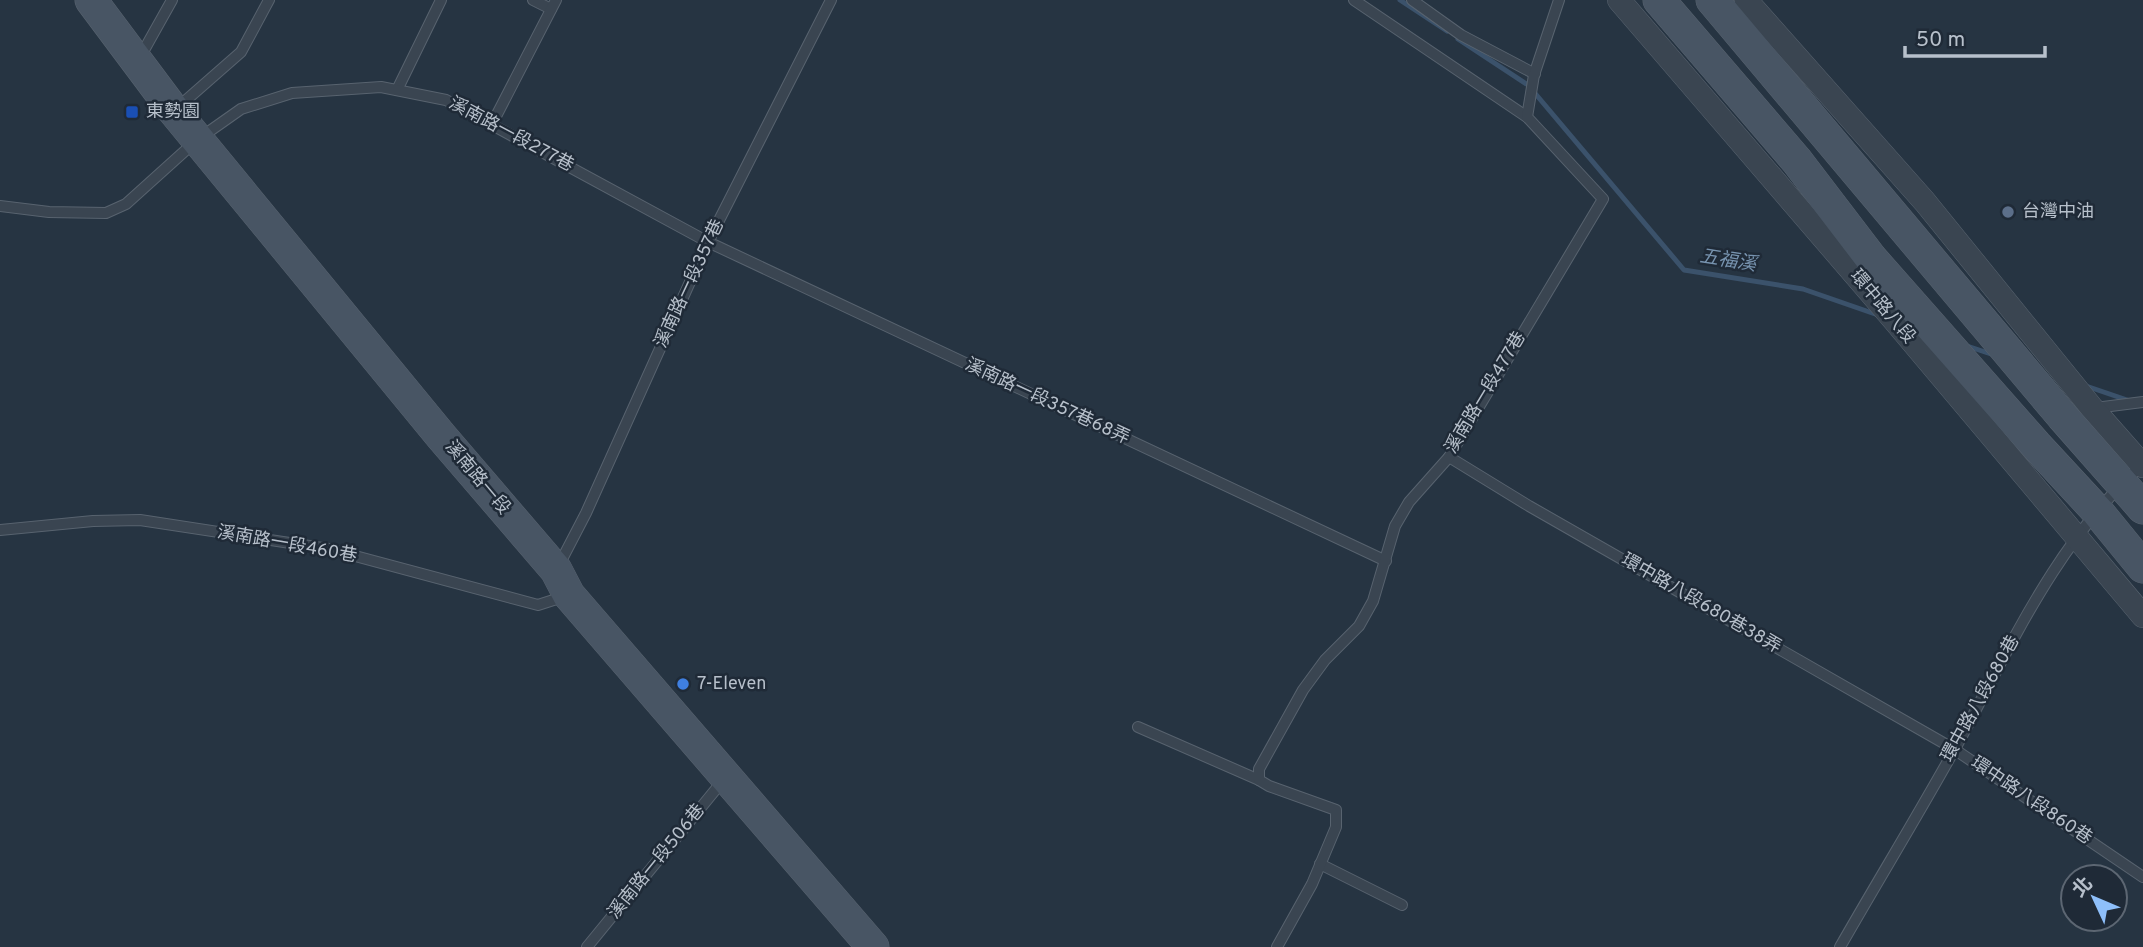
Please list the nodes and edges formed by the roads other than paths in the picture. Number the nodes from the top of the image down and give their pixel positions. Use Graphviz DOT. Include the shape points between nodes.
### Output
graph roads {
  1 [pos="91,0"];
  2 [pos="172,0"];
  3 [pos="269,0"];
  4 [pos="442,0"];
  5 [pos="533,0"];
  6 [pos="831,0"];
  7 [pos="1354,0"];
  8 [pos="1412,0"];
  9 [pos="1559,0"];
  10 [pos="1619,0"];
  11 [pos="1658,0"];
  12 [pos="1712,0"];
  13 [pos="1746,0"];
  14 [pos="554,4"];
  15 [pos="138,60"];
  16 [pos="1534,74"];
  17 [pos="397,90"];
  18 [pos="174,111"];
  19 [pos="1527,116"];
  20 [pos="492,124"];
  21 [pos="197,139"];
  22 [pos="0,206"];
  23 [pos="708,242"];
  24 [pos="2143,402"];
  25 [pos="2085,410"];
  26 [pos="1449,457"];
  27 [pos="2139,477"];
  28 [pos="2098,512"];
  29 [pos="0,530"];
  30 [pos="2076,536"];
  31 [pos="1386,561"];
  32 [pos="2143,568"];
  33 [pos="562,583"];
  34 [pos="2143,616"];
  35 [pos="1138,727"];
  36 [pos="1954,749"];
  37 [pos="726,777"];
  38 [pos="1259,780"];
  39 [pos="1320,864"];
  40 [pos="2143,877"];
  41 [pos="1402,905"];
  42 [pos="587,947"];
  43 [pos="873,947"];
  44 [pos="1277,947"];
  45 [pos="1840,947"];
  1 -- 15 [label="street, 溪南路一段"];
  2 -- 15 [label="lane"];
  3 -- 18 [label="lane" via="241,52"];
  4 -- 17 [label="lane"];
  5 -- 14 [label="lane"];
  6 -- 23 [label="lane, 溪南路一段357巷"];
  7 -- 19 [label="lane"];
  8 -- 16 [label="lane" via="1461,35"];
  9 -- 16 [label="lane"];
  10 -- 30 [label="street, 環中路八段"];
  11 -- 28 [label="street, 環中路八段" via="1797,161 1871,258"];
  12 -- 25 [label="street" via="1973,310"];
  13 -- 25 [label="street" via="1925,202 2026,327"];
  14 -- 20 [label="lane"];
  15 -- 18 [label="street, 溪南路一段"];
  16 -- 19 [label="lane"];
  17 -- 20 [label="lane, 溪南路一段277巷" via="446,100"];
  17 -- 21 [label="lane, 溪南路一段277巷" via="292,93 241,109"];
  18 -- 21 [label="street, 溪南路一段"];
  19 -- 26 [label="lane, 溪南路一段477巷" via="1603,199"];
  20 -- 23 [label="lane, 溪南路一段277巷"];
  21 -- 22 [label="lane, 溪南路一段277巷" via="126,204 106,213"];
  21 -- 33 [label="street, 溪南路一段"];
  23 -- 31 [label="lane, 溪南路一段357巷68弄"];
  23 -- 33 [label="lane, 溪南路一段357巷" via="586,513"];
  24 -- 25 [label="lane"];
  25 -- 27 [label="street"];
  26 -- 31 [label="lane, 溪南路一段477巷" via="1409,502 1395,526"];
  26 -- 36 [label="lane, 環中路八段680巷38弄"];
  27 -- 28 [label="lane, 環中路八段680巷"];
  28 -- 30 [label="lane, 環中路八段680巷"];
  28 -- 32 [label="street, 環中路八段"];
  29 -- 33 [label="lane, 溪南路一段460巷" via="140,520 329,549 538,605"];
  30 -- 34 [label="street, 環中路八段"];
  30 -- 36 [label="lane, 環中路八段680巷" via="2048,577"];
  31 -- 38 [label="lane, 溪南路一段477巷" via="1359,626 1303,690 1259,769"];
  33 -- 37 [label="street, 溪南路一段"];
  35 -- 38 [label="lane"];
  36 -- 40 [label="lane, 環中路八段860巷"];
  36 -- 45 [label="lane, 環中路八段680巷"];
  37 -- 42 [label="lane, 溪南路一段506巷"];
  37 -- 43 [label="street, 溪南路一段"];
  38 -- 39 [label="lane" via="1336,810 1336,827"];
  39 -- 41 [label="lane"];
  39 -- 44 [label="lane"];
}
